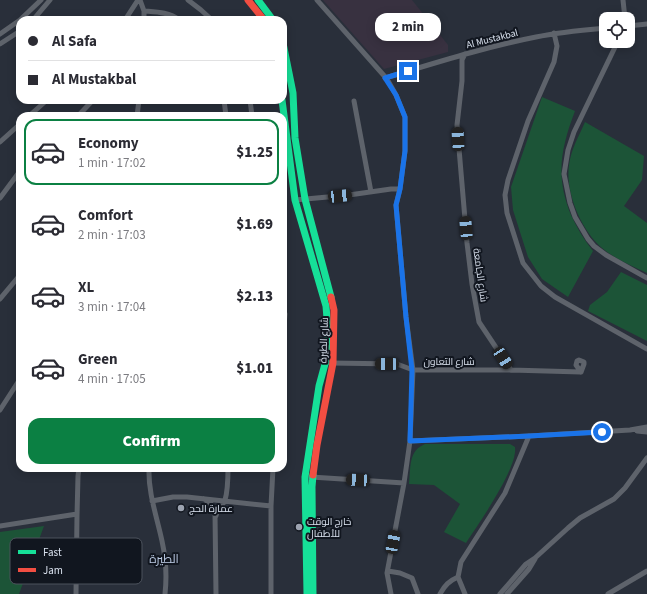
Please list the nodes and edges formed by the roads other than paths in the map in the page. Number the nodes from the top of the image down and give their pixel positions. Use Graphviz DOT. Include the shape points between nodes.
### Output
graph roads {
  1 [pos="41,0"];
  2 [pos="50,0"];
  3 [pos="139,0"];
  4 [pos="188,0"];
  5 [pos="316,0"];
  6 [pos="622,0"];
  7 [pos="250,1"];
  8 [pos="262,1"];
  9 [pos="144,12"];
  10 [pos="624,12"];
  11 [pos="24,16"];
  12 [pos="36,16"];
  13 [pos="128,16"];
  14 [pos="144,16"];
  15 [pos="173,16"];
  16 [pos="208,16"];
  17 [pos="261,16"];
  18 [pos="271,16"];
  19 [pos="16,23"];
  20 [pos="647,24"];
  21 [pos="635,25"];
  22 [pos="599,29"];
  23 [pos="554,33"];
  24 [pos="0,34"];
  25 [pos="16,34"];
  26 [pos="0,44"];
  27 [pos="615,48"];
  28 [pos="465,54"];
  29 [pos="287,65"];
  30 [pos="385,78"];
  31 [pos="354,101"];
  32 [pos="42,104"];
  33 [pos="89,104"];
  34 [pos="34,112"];
  35 [pos="82,112"];
  36 [pos="16,128"];
  37 [pos="287,138"];
  38 [pos="0,142"];
  39 [pos="16,177"];
  40 [pos="400,189"];
  41 [pos="371,192"];
  42 [pos="0,198"];
  43 [pos="305,199"];
  44 [pos="295,200"];
  45 [pos="647,278"];
  46 [pos="16,280"];
  47 [pos="0,299"];
  48 [pos="647,349"];
  49 [pos="329,363"];
  50 [pos="412,370"];
  51 [pos="511,370"];
  52 [pos="582,372"];
  53 [pos="16,385"];
  54 [pos="0,410"];
  55 [pos="647,427"];
  56 [pos="630,430"];
  57 [pos="647,432"];
  58 [pos="529,436"];
  59 [pos="410,441"];
  60 [pos="647,458"];
  61 [pos="78,472"];
  62 [pos="149,472"];
  63 [pos="228,472"];
  64 [pos="273,472"];
  65 [pos="305,477"];
  66 [pos="313,477"];
  67 [pos="404,483"];
  68 [pos="203,498"];
  69 [pos="152,501"];
  70 [pos="225,501"];
  71 [pos="271,506"];
  72 [pos="77,514"];
  73 [pos="215,522"];
  74 [pos="0,526"];
  75 [pos="77,538"];
  76 [pos="535,558"];
  77 [pos="388,571"];
  78 [pos="647,571"];
  79 [pos="458,576"];
  80 [pos="76,584"];
  81 [pos="76,594"];
  82 [pos="166,594"];
  83 [pos="216,594"];
  84 [pos="271,594"];
  85 [pos="307,594"];
  86 [pos="313,594"];
  87 [pos="391,594"];
  88 [pos="418,594"];
  89 [pos="440,594"];
  90 [pos="465,594"];
  91 [pos="500,594"];
  92 [pos="507,594"];
  93 [pos="608,594"];
  1 -- 11 [label="street"];
  2 -- 12 [label="street"];
  3 -- 9 [label="street"];
  3 -- 13 [label="street"];
  4 -- 16 [label="street"];
  5 -- 30 [label="street"];
  6 -- 10 [label="street"];
  7 -- 8 [label="street"];
  7 -- 17 [label="main road"];
  8 -- 18 [label="main road"];
  9 -- 14 [label="street"];
  9 -- 15 [label="street"];
  19 -- 24 [label="street"];
  20 -- 21 [label="street"];
  22 -- 23 [label="street, Al Mustakbal"];
  23 -- 28 [label="street, Al Mustakbal"];
  23 -- 48 [label="street" via="557,46 554,62 528,121 508,180 505,195 507,213 523,263 541,286"];
  25 -- 26 [label="street"];
  27 -- 45 [label="street" via="574,132 564,174 575,217 588,239 606,255"];
  28 -- 30 [label="street, Al Mustakbal"];
  28 -- 51 [label="street, شارع الجامعة" via="462,60 457,125 472,284 480,322"];
  29 -- 43 [label="main road, شارع الطيرة"];
  30 -- 40 [label="street" via="396,95 405,117 405,151"];
  31 -- 41 [label="street"];
  32 -- 34 [label="street"];
  33 -- 35 [label="street"];
  36 -- 38 [label="street"];
  37 -- 44 [label="main road, شارع الطيرة"];
  39 -- 42 [label="street"];
  40 -- 41 [label="street"];
  40 -- 50 [label="street" via="396,205"];
  41 -- 43 [label="street"];
  43 -- 44 [label="street"];
  43 -- 49 [label="main road, شارع الطيرة" via="334,310"];
  44 -- 49 [label="main road, شارع الطيرة" via="326,306"];
  46 -- 47 [label="street"];
  49 -- 50 [label="street, شارع التعاون" via="397,364"];
  49 -- 65 [label="main road, شارع الطيرة" via="319,386"];
  49 -- 66 [label="main road, شارع الطيرة"];
  50 -- 51 [label="street, شارع التعاون"];
  50 -- 59 [label="street"];
  51 -- 52 [label="street, شارع التعاون"];
  53 -- 54 [label="street"];
  55 -- 56 [label="street"];
  56 -- 57 [label="street"];
  56 -- 58 [label="street"];
  58 -- 59 [label="street"];
  58 -- 79 [label="street" via="505,493 461,562"];
  59 -- 67 [label="street"];
  60 -- 76 [label="street" via="614,499 580,518"];
  61 -- 72 [label="street"];
  62 -- 69 [label="street"];
  63 -- 70 [label="street"];
  64 -- 71 [label="street"];
  65 -- 66 [label="street"];
  65 -- 85 [label="main road, شارع الطيرة"];
  66 -- 67 [label="street"];
  66 -- 86 [label="main road, شارع الطيرة"];
  67 -- 77 [label="street"];
  68 -- 69 [label="street" via="173,497"];
  68 -- 70 [label="street"];
  68 -- 73 [label="street" via="214,508"];
  69 -- 82 [label="street" via="163,549 167,576"];
  70 -- 71 [label="street"];
  70 -- 73 [label="street" via="217,511"];
  71 -- 84 [label="street"];
  72 -- 74 [label="street"];
  72 -- 75 [label="street"];
  73 -- 83 [label="street"];
  76 -- 91 [label="street" via="526,564"];
  76 -- 92 [label="street" via="529,569"];
  77 -- 87 [label="street"];
  77 -- 88 [label="street" via="412,578"];
  78 -- 93 [label="street"];
  79 -- 89 [label="street" via="449,581"];
  79 -- 90 [label="street"];
  80 -- 81 [label="street"];
}
